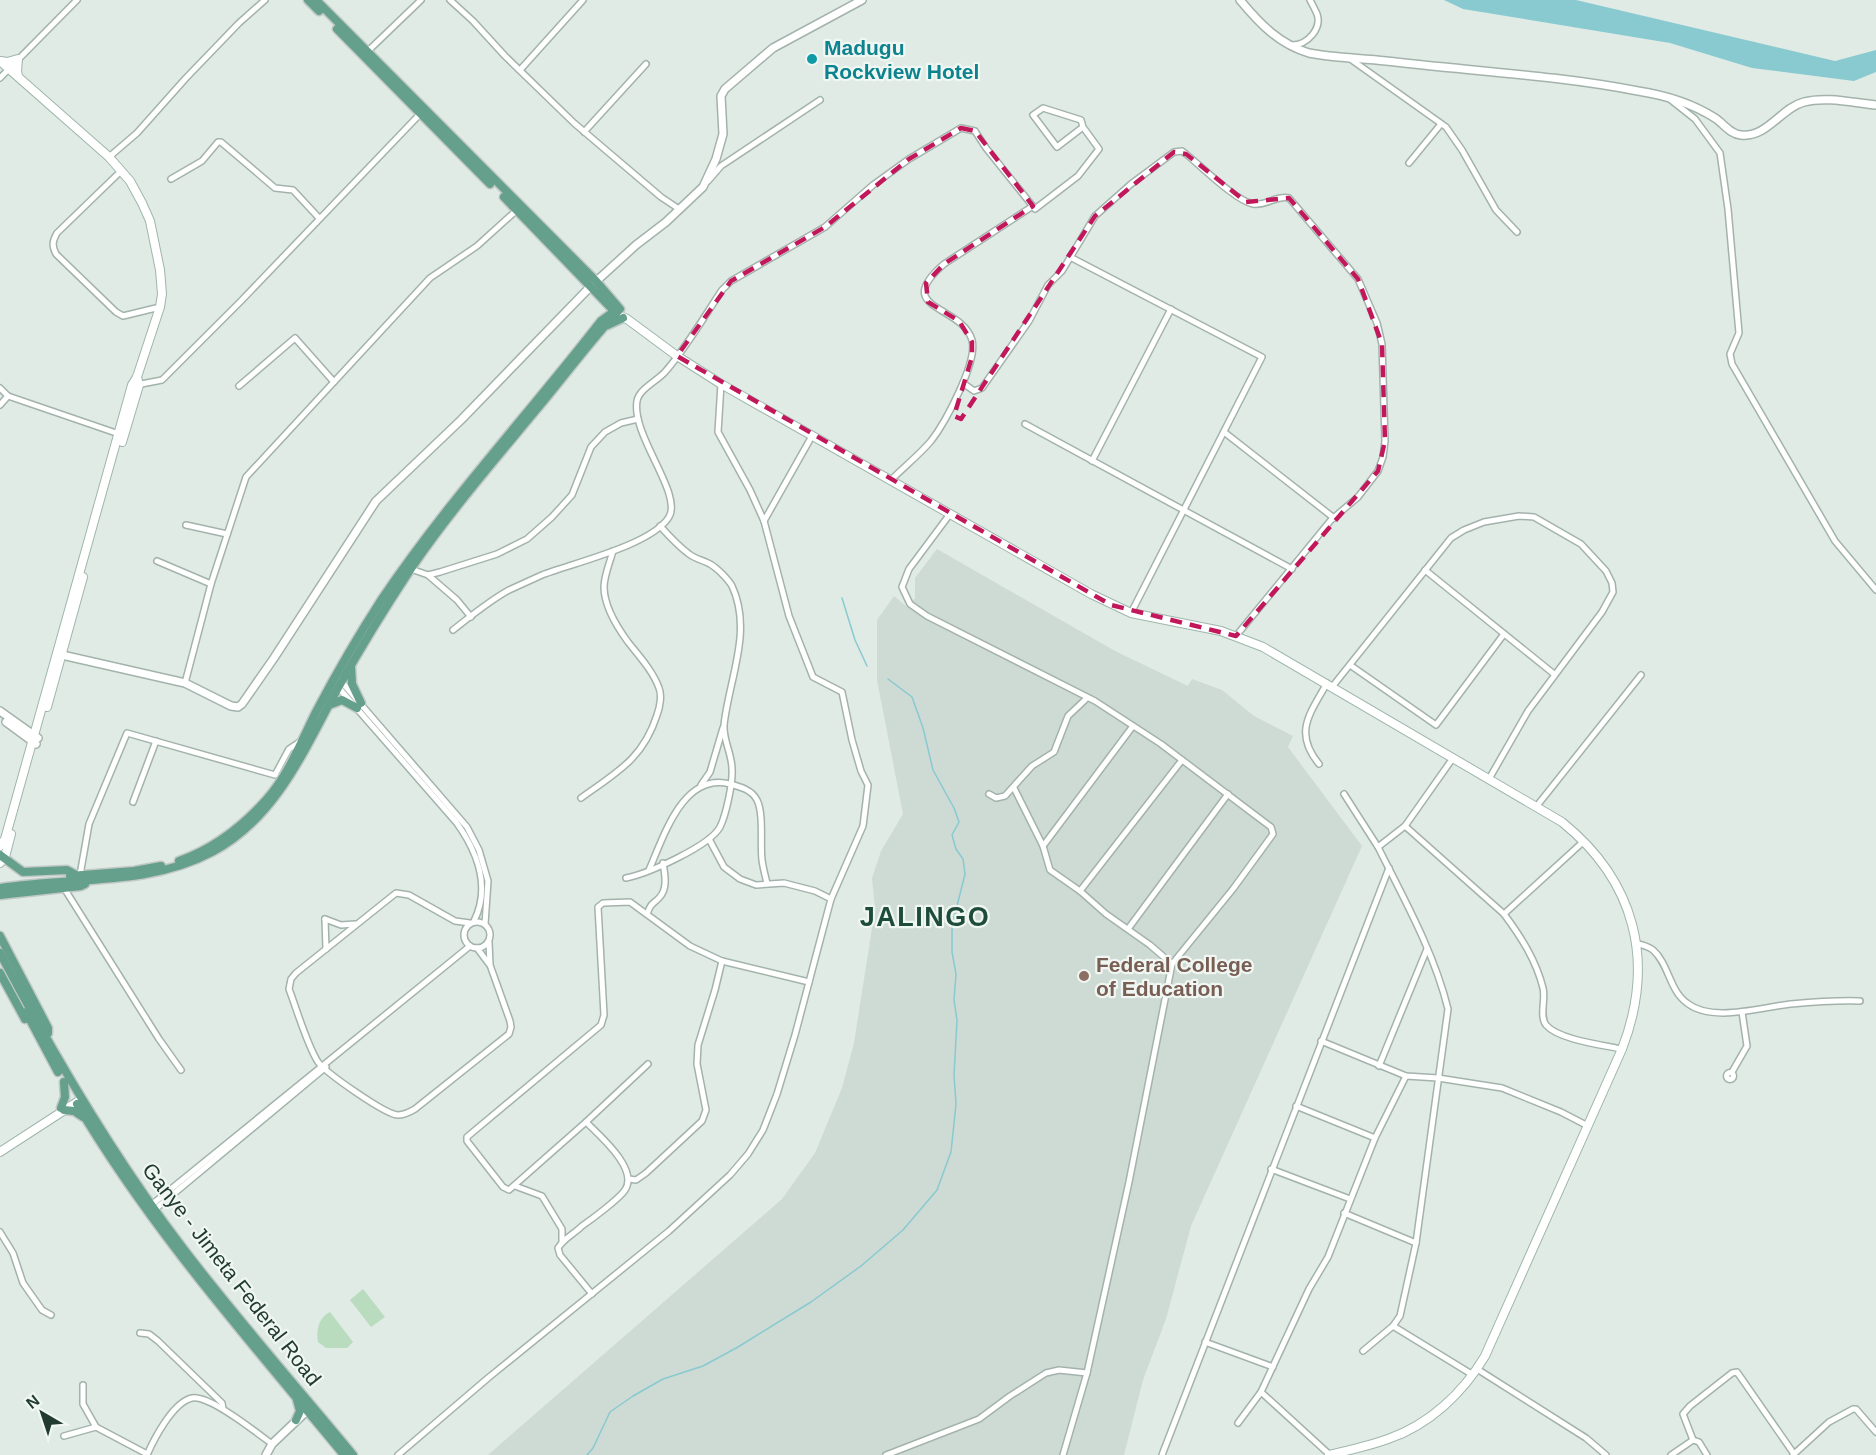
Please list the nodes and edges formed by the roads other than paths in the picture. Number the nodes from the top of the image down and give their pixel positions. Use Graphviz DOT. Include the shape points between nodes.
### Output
graph roads {
  1 [pos="77,0"];
  2 [pos="265,0"];
  3 [pos="308,0"];
  4 [pos="316,0"];
  5 [pos="421,0"];
  6 [pos="450,0"];
  7 [pos="583,0"];
  8 [pos="862,0"];
  9 [pos="1240,0"];
  10 [pos="1310,0"];
  11 [pos="1288,45"];
  12 [pos="368,51"];
  13 [pos="1347,57"];
  14 [pos="18,59"];
  15 [pos="0,61"];
  16 [pos="646,64"];
  17 [pos="10,68"];
  18 [pos="520,70"];
  19 [pos="18,76"];
  20 [pos="0,78"];
  21 [pos="1670,99"];
  22 [pos="820,100"];
  23 [pos="1876,105"];
  24 [pos="423,112"];
  25 [pos="1441,124"];
  26 [pos="1083,127"];
  27 [pos="584,132"];
  28 [pos="109,157"];
  29 [pos="1409,163"];
  30 [pos="121,171"];
  31 [pos="171,179"];
  32 [pos="703,187"];
  33 [pos="1033,206"];
  34 [pos="519,208"];
  35 [pos="679,209"];
  36 [pos="320,218"];
  37 [pos="1517,232"];
  38 [pos="1070,257"];
  39 [pos="593,284"];
  40 [pos="604,300"];
  41 [pos="160,307"];
  42 [pos="1171,309"];
  43 [pos="620,313"];
  44 [pos="603,324"];
  45 [pos="677,356"];
  46 [pos="136,382"];
  47 [pos="334,382"];
  48 [pos="963,383"];
  49 [pos="721,384"];
  50 [pos="239,386"];
  51 [pos="0,388"];
  52 [pos="8,396"];
  53 [pos="0,405"];
  54 [pos="638,419"];
  55 [pos="1025,424"];
  56 [pos="1224,432"];
  57 [pos="119,435"];
  58 [pos="812,436"];
  59 [pos="1092,461"];
  60 [pos="891,480"];
  61 [pos="1184,510"];
  62 [pos="950,514"];
  63 [pos="1334,518"];
  64 [pos="764,521"];
  65 [pos="186,525"];
  66 [pos="660,526"];
  67 [pos="227,534"];
  68 [pos="613,551"];
  69 [pos="157,561"];
  70 [pos="411,569"];
  71 [pos="1292,569"];
  72 [pos="1425,570"];
  73 [pos="428,575"];
  74 [pos="211,584"];
  75 [pos="1876,590"];
  76 [pos="1131,613"];
  77 [pos="471,616"];
  78 [pos="453,630"];
  79 [pos="1504,634"];
  80 [pos="1236,636"];
  81 [pos="62,655"];
  82 [pos="1350,665"];
  83 [pos="351,666"];
  84 [pos="1554,674"];
  85 [pos="1641,675"];
  86 [pos="337,682"];
  87 [pos="186,683"];
  88 [pos="1330,685"];
  89 [pos="1088,698"];
  90 [pos="359,705"];
  91 [pos="328,706"];
  92 [pos="0,711"];
  93 [pos="0,716"];
  94 [pos="1133,726"];
  95 [pos="724,727"];
  96 [pos="35,739"];
  97 [pos="303,739"];
  98 [pos="156,741"];
  99 [pos="1453,758"];
  100 [pos="1182,760"];
  101 [pos="1319,764"];
  102 [pos="1490,779"];
  103 [pos="730,784"];
  104 [pos="701,785"];
  105 [pos="1014,788"];
  106 [pos="988,794"];
  107 [pos="1228,794"];
  108 [pos="1344,794"];
  109 [pos="581,798"];
  110 [pos="133,801"];
  111 [pos="1536,807"];
  112 [pos="1405,826"];
  113 [pos="709,839"];
  114 [pos="1584,841"];
  115 [pos="0,846"];
  116 [pos="1043,846"];
  117 [pos="1378,847"];
  118 [pos="2,858"];
  119 [pos="663,863"];
  120 [pos="1389,868"];
  121 [pos="648,870"];
  122 [pos="78,875"];
  123 [pos="626,878"];
  124 [pos="92,881"];
  125 [pos="767,883"];
  126 [pos="1,888"];
  127 [pos="64,888"];
  128 [pos="1080,891"];
  129 [pos="13,893"];
  130 [pos="831,899"];
  131 [pos="0,904"];
  132 [pos="647,914"];
  133 [pos="1504,914"];
  134 [pos="455,921"];
  135 [pos="472,922"];
  136 [pos="357,923"];
  137 [pos="485,924"];
  138 [pos="1128,929"];
  139 [pos="464,935"];
  140 [pos="0,936"];
  141 [pos="489,942"];
  142 [pos="1636,943"];
  143 [pos="473,947"];
  144 [pos="326,949"];
  145 [pos="1426,949"];
  146 [pos="0,953"];
  147 [pos="722,961"];
  148 [pos="0,964"];
  149 [pos="1172,964"];
  150 [pos="490,965"];
  151 [pos="0,973"];
  152 [pos="809,982"];
  153 [pos="1860,1001"];
  154 [pos="1742,1012"];
  155 [pos="43,1038"];
  156 [pos="1321,1041"];
  157 [pos="1622,1049"];
  158 [pos="648,1064"];
  159 [pos="1379,1066"];
  160 [pos="323,1067"];
  161 [pos="181,1070"];
  162 [pos="1732,1072"];
  163 [pos="1406,1076"];
  164 [pos="1438,1078"];
  165 [pos="64,1082"];
  166 [pos="76,1101"];
  167 [pos="1296,1106"];
  168 [pos="61,1111"];
  169 [pos="87,1120"];
  170 [pos="586,1122"];
  171 [pos="1588,1126"];
  172 [pos="1375,1138"];
  173 [pos="1,1148"];
  174 [pos="1271,1169"];
  175 [pos="629,1179"];
  176 [pos="515,1186"];
  177 [pos="1350,1198"];
  178 [pos="151,1209"];
  179 [pos="1344,1213"];
  180 [pos="0,1232"];
  181 [pos="562,1241"];
  182 [pos="1416,1243"];
  183 [pos="592,1294"];
  184 [pos="51,1315"];
  185 [pos="1393,1326"];
  186 [pos="140,1333"];
  187 [pos="1205,1342"];
  188 [pos="1363,1351"];
  189 [pos="1273,1367"];
  190 [pos="1475,1372"];
  191 [pos="1087,1373"];
  192 [pos="83,1385"];
  193 [pos="1261,1392"];
  194 [pos="294,1394"];
  195 [pos="223,1409"];
  196 [pos="311,1410"];
  197 [pos="295,1423"];
  198 [pos="1238,1423"];
  199 [pos="320,1425"];
  200 [pos="96,1427"];
  201 [pos="1876,1432"];
  202 [pos="64,1436"];
  203 [pos="1693,1440"];
  204 [pos="272,1444"];
  205 [pos="147,1454"];
  206 [pos="1794,1454"];
  207 [pos="266,1455"];
  208 [pos="344,1455"];
  209 [pos="352,1455"];
  210 [pos="398,1455"];
  211 [pos="886,1455"];
  212 [pos="1063,1455"];
  213 [pos="1162,1455"];
  214 [pos="1330,1455"];
  215 [pos="1605,1455"];
  216 [pos="1671,1455"];
  217 [pos="1707,1455"];
  1 -- 14 [label="street"];
  2 -- 28 [label="street"];
  3 -- 24 [label="main road"];
  4 -- 12 [label="main road"];
  5 -- 12 [label="street"];
  6 -- 18 [label="street"];
  7 -- 18 [label="street"];
  8 -- 32 [label="street" via="773,48 725,89 721,96 723,134"];
  9 -- 11 [label="street" via="1262,26"];
  10 -- 11 [label="street" via="1318,15 1316,30 1298,45"];
  11 -- 13 [label="street" via="1309,53"];
  12 -- 24 [label="main road"];
  13 -- 21 [label="street" via="1534,76 1641,91"];
  13 -- 25 [label="street"];
  14 -- 15 [label="main road"];
  14 -- 17 [label="street"];
  14 -- 19 [label="main road"];
  15 -- 17 [label="main road"];
  16 -- 27 [label="street"];
  17 -- 19 [label="main road"];
  17 -- 20 [label="street"];
  18 -- 27 [label="street"];
  19 -- 28 [label="main road"];
  21 -- 23 [label="street" via="1715,118 1743,136 1761,131 1804,102"];
  21 -- 75 [label="street" via="1695,119 1720,153 1739,333 1731,354 1732,364 1835,541"];
  22 -- 32 [label="street" via="721,166"];
  24 -- 34 [label="main road"];
  24 -- 36 [label="street"];
  25 -- 29 [label="street"];
  25 -- 37 [label="street" via="1462,150 1496,210"];
  26 -- 26 [label="street" via="1057,147 1033,115 1043,108 1081,120"];
  26 -- 33 [label="street" via="1100,149 1078,176 1035,209"];
  27 -- 35 [label="street"];
  28 -- 30 [label="main road"];
  30 -- 41 [label="main road" via="150,221 160,270"];
  30 -- 41 [label="street" via="57,233 53,248 123,316"];
  31 -- 36 [label="street" via="202,161 221,142 275,188 293,190"];
  32 -- 35 [label="street"];
  33 -- 45 [label="street" via="975,131 960,128 873,185 825,227 731,281"];
  33 -- 48 [label="street" via="944,264 926,283 923,292 928,302 966,327 972,342 972,357"];
  34 -- 39 [label="main road"];
  34 -- 47 [label="street" via="477,246 430,278"];
  35 -- 39 [label="street"];
  36 -- 46 [label="street" via="162,380"];
  38 -- 42 [label="street"];
  38 -- 48 [label="street" via="981,388 974,391"];
  38 -- 63 [label="street" via="1107,204 1182,151 1246,202 1258,204 1284,197 1294,203 1358,279 1382,344 1383,457 1363,490"];
  39 -- 40 [label="main road"];
  39 -- 43 [label="main road"];
  39 -- 87 [label="street" via="376,501 242,704 231,706"];
  40 -- 43 [label="main road"];
  40 -- 44 [label="main road"];
  41 -- 46 [label="main road"];
  42 -- 56 [label="street" via="1262,357"];
  42 -- 59 [label="street"];
  43 -- 44 [label="main road"];
  43 -- 45 [label="main road"];
  44 -- 70 [label="main road"];
  44 -- 86 [label="main road" via="432,528 364,627"];
  45 -- 49 [label="main road"];
  45 -- 54 [label="street" via="637,400"];
  46 -- 57 [label="main road"];
  46 -- 81 [label="main road"];
  47 -- 50 [label="street" via="295,338"];
  47 -- 67 [label="street" via="246,477"];
  48 -- 60 [label="street" via="932,439"];
  49 -- 58 [label="main road"];
  49 -- 64 [label="street" via="718,432"];
  51 -- 52 [label="street"];
  52 -- 53 [label="street"];
  52 -- 57 [label="street"];
  54 -- 66 [label="street" via="672,502 670,516"];
  54 -- 73 [label="street" via="621,423 598,439 572,495 527,538 489,557"];
  55 -- 59 [label="street"];
  56 -- 61 [label="street"];
  56 -- 63 [label="street"];
  57 -- 96 [label="main road"];
  58 -- 60 [label="main road"];
  58 -- 64 [label="street"];
  59 -- 61 [label="street"];
  60 -- 62 [label="main road"];
  61 -- 71 [label="street"];
  61 -- 76 [label="street"];
  62 -- 76 [label="main road" via="1090,594"];
  62 -- 89 [label="street" via="909,569 902,587 910,604"];
  63 -- 71 [label="street"];
  64 -- 130 [label="street" via="789,616 813,678 842,692 852,740 868,786 862,826"];
  65 -- 67 [label="street"];
  66 -- 68 [label="street"];
  66 -- 95 [label="street" via="731,584 739,608 741,634"];
  67 -- 74 [label="street"];
  68 -- 77 [label="street" via="508,591"];
  68 -- 109 [label="street" via="604,587 609,610 660,689 660,707 641,750"];
  69 -- 74 [label="street"];
  70 -- 73 [label="street"];
  70 -- 83 [label="main road"];
  71 -- 80 [label="street"];
  72 -- 79 [label="street"];
  72 -- 82 [label="street"];
  72 -- 84 [label="street" via="1451,538 1484,522 1508,518 1534,517 1581,544 1606,571 1613,592"];
  73 -- 77 [label="street"];
  74 -- 87 [label="street"];
  76 -- 80 [label="main road"];
  77 -- 78 [label="street"];
  79 -- 82 [label="street" via="1436,724"];
  79 -- 84 [label="street"];
  80 -- 88 [label="main road"];
  81 -- 87 [label="street"];
  81 -- 96 [label="main road"];
  82 -- 88 [label="street"];
  83 -- 86 [label="main road"];
  83 -- 90 [label="main road"];
  84 -- 102 [label="street"];
  85 -- 111 [label="street"];
  86 -- 90 [label="street"];
  86 -- 91 [label="main road"];
  86 -- 97 [label="main road"];
  88 -- 99 [label="main road"];
  88 -- 101 [label="street" via="1304,728 1305,741"];
  89 -- 94 [label="street"];
  89 -- 105 [label="street" via="1068,716 1054,752 1032,766"];
  90 -- 91 [label="main road" via="342,700"];
  90 -- 135 [label="street" via="468,841 481,880 482,903"];
  90 -- 137 [label="street" via="473,837 488,881"];
  91 -- 124 [label="main road" via="281,791 238,835 215,851 170,870"];
  92 -- 96 [label="street"];
  93 -- 96 [label="street"];
  94 -- 100 [label="street"];
  94 -- 116 [label="street"];
  95 -- 103 [label="street" via="733,769"];
  95 -- 104 [label="street" via="710,772"];
  96 -- 115 [label="main road"];
  96 -- 118 [label="main road"];
  97 -- 98 [label="street" via="289,748 275,775"];
  97 -- 122 [label="main road" via="268,798 220,841 167,865"];
  98 -- 110 [label="street"];
  98 -- 122 [label="street" via="127,733 89,824"];
  99 -- 102 [label="main road"];
  99 -- 112 [label="street"];
  100 -- 107 [label="street"];
  100 -- 128 [label="street"];
  102 -- 111 [label="main road"];
  103 -- 104 [label="street" via="717,781"];
  103 -- 113 [label="street" via="719,828"];
  103 -- 125 [label="street" via="753,793 759,802"];
  104 -- 121 [label="street" via="670,820"];
  105 -- 106 [label="street" via="1005,796 996,798"];
  105 -- 116 [label="street"];
  107 -- 138 [label="street"];
  107 -- 149 [label="street" via="1270,827 1273,834"];
  108 -- 117 [label="street"];
  111 -- 114 [label="main road"];
  112 -- 117 [label="street"];
  112 -- 133 [label="street"];
  113 -- 119 [label="street" via="695,850"];
  113 -- 125 [label="street" via="724,867 756,885"];
  114 -- 133 [label="street"];
  114 -- 142 [label="main road" via="1618,887"];
  116 -- 128 [label="street" via="1050,870"];
  117 -- 120 [label="street"];
  118 -- 122 [label="main road" via="23,872 68,870"];
  119 -- 121 [label="street"];
  119 -- 132 [label="street" via="665,889 651,903"];
  120 -- 145 [label="street"];
  120 -- 156 [label="street"];
  121 -- 123 [label="street"];
  122 -- 126 [label="main road"];
  124 -- 126 [label="main road"];
  124 -- 127 [label="main road"];
  125 -- 130 [label="street" via="801,887"];
  126 -- 129 [label="main road"];
  127 -- 129 [label="main road"];
  127 -- 161 [label="street"];
  128 -- 138 [label="street"];
  129 -- 131 [label="main road"];
  130 -- 152 [label="street"];
  132 -- 147 [label="street" via="690,946"];
  132 -- 176 [label="street" via="630,902 598,906 604,1016 601,1025 467,1137 466,1141 503,1187 509,1190"];
  133 -- 157 [label="street" via="1537,970 1545,996 1546,1025 1574,1040"];
  134 -- 135 [label="street"];
  134 -- 136 [label="street" via="409,895 396,893"];
  134 -- 139 [label="street"];
  135 -- 137 [label="street"];
  135 -- 139 [label="street"];
  136 -- 144 [label="street"];
  136 -- 144 [label="street" via="341,925 325,919"];
  137 -- 141 [label="street" via="491,932"];
  138 -- 149 [label="street"];
  139 -- 143 [label="street"];
  140 -- 155 [label="main road" via="48,1028"];
  141 -- 143 [label="street"];
  141 -- 150 [label="street"];
  142 -- 154 [label="street" via="1652,948 1665,965 1676,991 1688,1004 1708,1012"];
  142 -- 157 [label="main road" via="1637,995"];
  143 -- 150 [label="street"];
  143 -- 160 [label="street"];
  144 -- 160 [label="street" via="296,973 290,984 314,1053"];
  145 -- 159 [label="street"];
  145 -- 164 [label="street" via="1448,1009"];
  146 -- 155 [label="main road, Ganye - Jimeta Federal Road"];
  147 -- 152 [label="street"];
  147 -- 175 [label="street" via="698,1045 697,1064 706,1110 702,1121 646,1173 636,1180"];
  148 -- 155 [label="main road, Ganye - Jimeta Federal Road"];
  149 -- 191 [label="street"];
  150 -- 160 [label="street" via="510,1021 509,1034 415,1109 402,1115 390,1113"];
  151 -- 155 [label="main road" via="33,1033"];
  152 -- 183 [label="street" via="777,1094 763,1130 748,1154 700,1203"];
  153 -- 154 [label="street" via="1788,1004"];
  154 -- 162 [label="street" via="1747,1046"];
  155 -- 165 [label="main road, Ganye - Jimeta Federal Road"];
  155 -- 178 [label="main road, Ganye - Jimeta Federal Road"];
  156 -- 159 [label="street"];
  156 -- 167 [label="street"];
  157 -- 171 [label="main road"];
  158 -- 170 [label="street"];
  159 -- 163 [label="street"];
  160 -- 178 [label="street"];
  163 -- 164 [label="street"];
  163 -- 172 [label="street"];
  164 -- 171 [label="street" via="1502,1088"];
  164 -- 182 [label="street"];
  165 -- 166 [label="main road, Ganye - Jimeta Federal Road"];
  165 -- 168 [label="main road"];
  166 -- 168 [label="main road"];
  166 -- 169 [label="main road, Ganye - Jimeta Federal Road"];
  167 -- 172 [label="street"];
  167 -- 174 [label="street"];
  168 -- 169 [label="main road" via="74,1112"];
  168 -- 173 [label="main road"];
  169 -- 178 [label="main road, Ganye - Jimeta Federal Road"];
  170 -- 175 [label="street" via="627,1169"];
  170 -- 176 [label="street"];
  171 -- 190 [label="main road"];
  172 -- 177 [label="street"];
  174 -- 177 [label="street"];
  174 -- 187 [label="street"];
  175 -- 181 [label="street" via="625,1190"];
  176 -- 181 [label="street" via="542,1196 562,1229"];
  177 -- 179 [label="street"];
  178 -- 194 [label="main road, Ganye - Jimeta Federal Road" via="199,1280"];
  178 -- 196 [label="main road, Ganye - Jimeta Federal Road"];
  179 -- 182 [label="street"];
  179 -- 189 [label="street" via="1328,1257"];
  180 -- 184 [label="street" via="13,1253 23,1283 42,1310"];
  181 -- 183 [label="street" via="560,1255"];
  182 -- 185 [label="street" via="1400,1316"];
  183 -- 210 [label="street"];
  185 -- 188 [label="street"];
  185 -- 190 [label="street"];
  186 -- 195 [label="street" via="158,1341 222,1403"];
  187 -- 189 [label="street"];
  187 -- 213 [label="street"];
  189 -- 193 [label="street"];
  190 -- 214 [label="main road" via="1441,1409 1411,1429 1387,1440"];
  190 -- 215 [label="street" via="1586,1438"];
  191 -- 211 [label="street" via="1046,1373 979,1419"];
  191 -- 212 [label="street"];
  192 -- 200 [label="street" via="83,1404"];
  193 -- 198 [label="street"];
  193 -- 214 [label="street"];
  194 -- 196 [label="main road, Ganye - Jimeta Federal Road"];
  194 -- 197 [label="main road" via="300,1408"];
  195 -- 204 [label="street"];
  195 -- 205 [label="street" via="199,1398 187,1400 171,1414"];
  196 -- 197 [label="street"];
  196 -- 199 [label="main road, Ganye - Jimeta Federal Road"];
  196 -- 209 [label="main road, Ganye - Jimeta Federal Road"];
  197 -- 199 [label="main road"];
  197 -- 204 [label="street"];
  199 -- 208 [label="main road, Ganye - Jimeta Federal Road"];
  200 -- 202 [label="street"];
  200 -- 205 [label="street"];
  201 -- 206 [label="street" via="1853,1409 1829,1422"];
  203 -- 206 [label="street" via="1683,1414 1737,1372"];
  203 -- 216 [label="street"];
  203 -- 217 [label="street" via="1699,1442"];
  204 -- 207 [label="street"];
}
